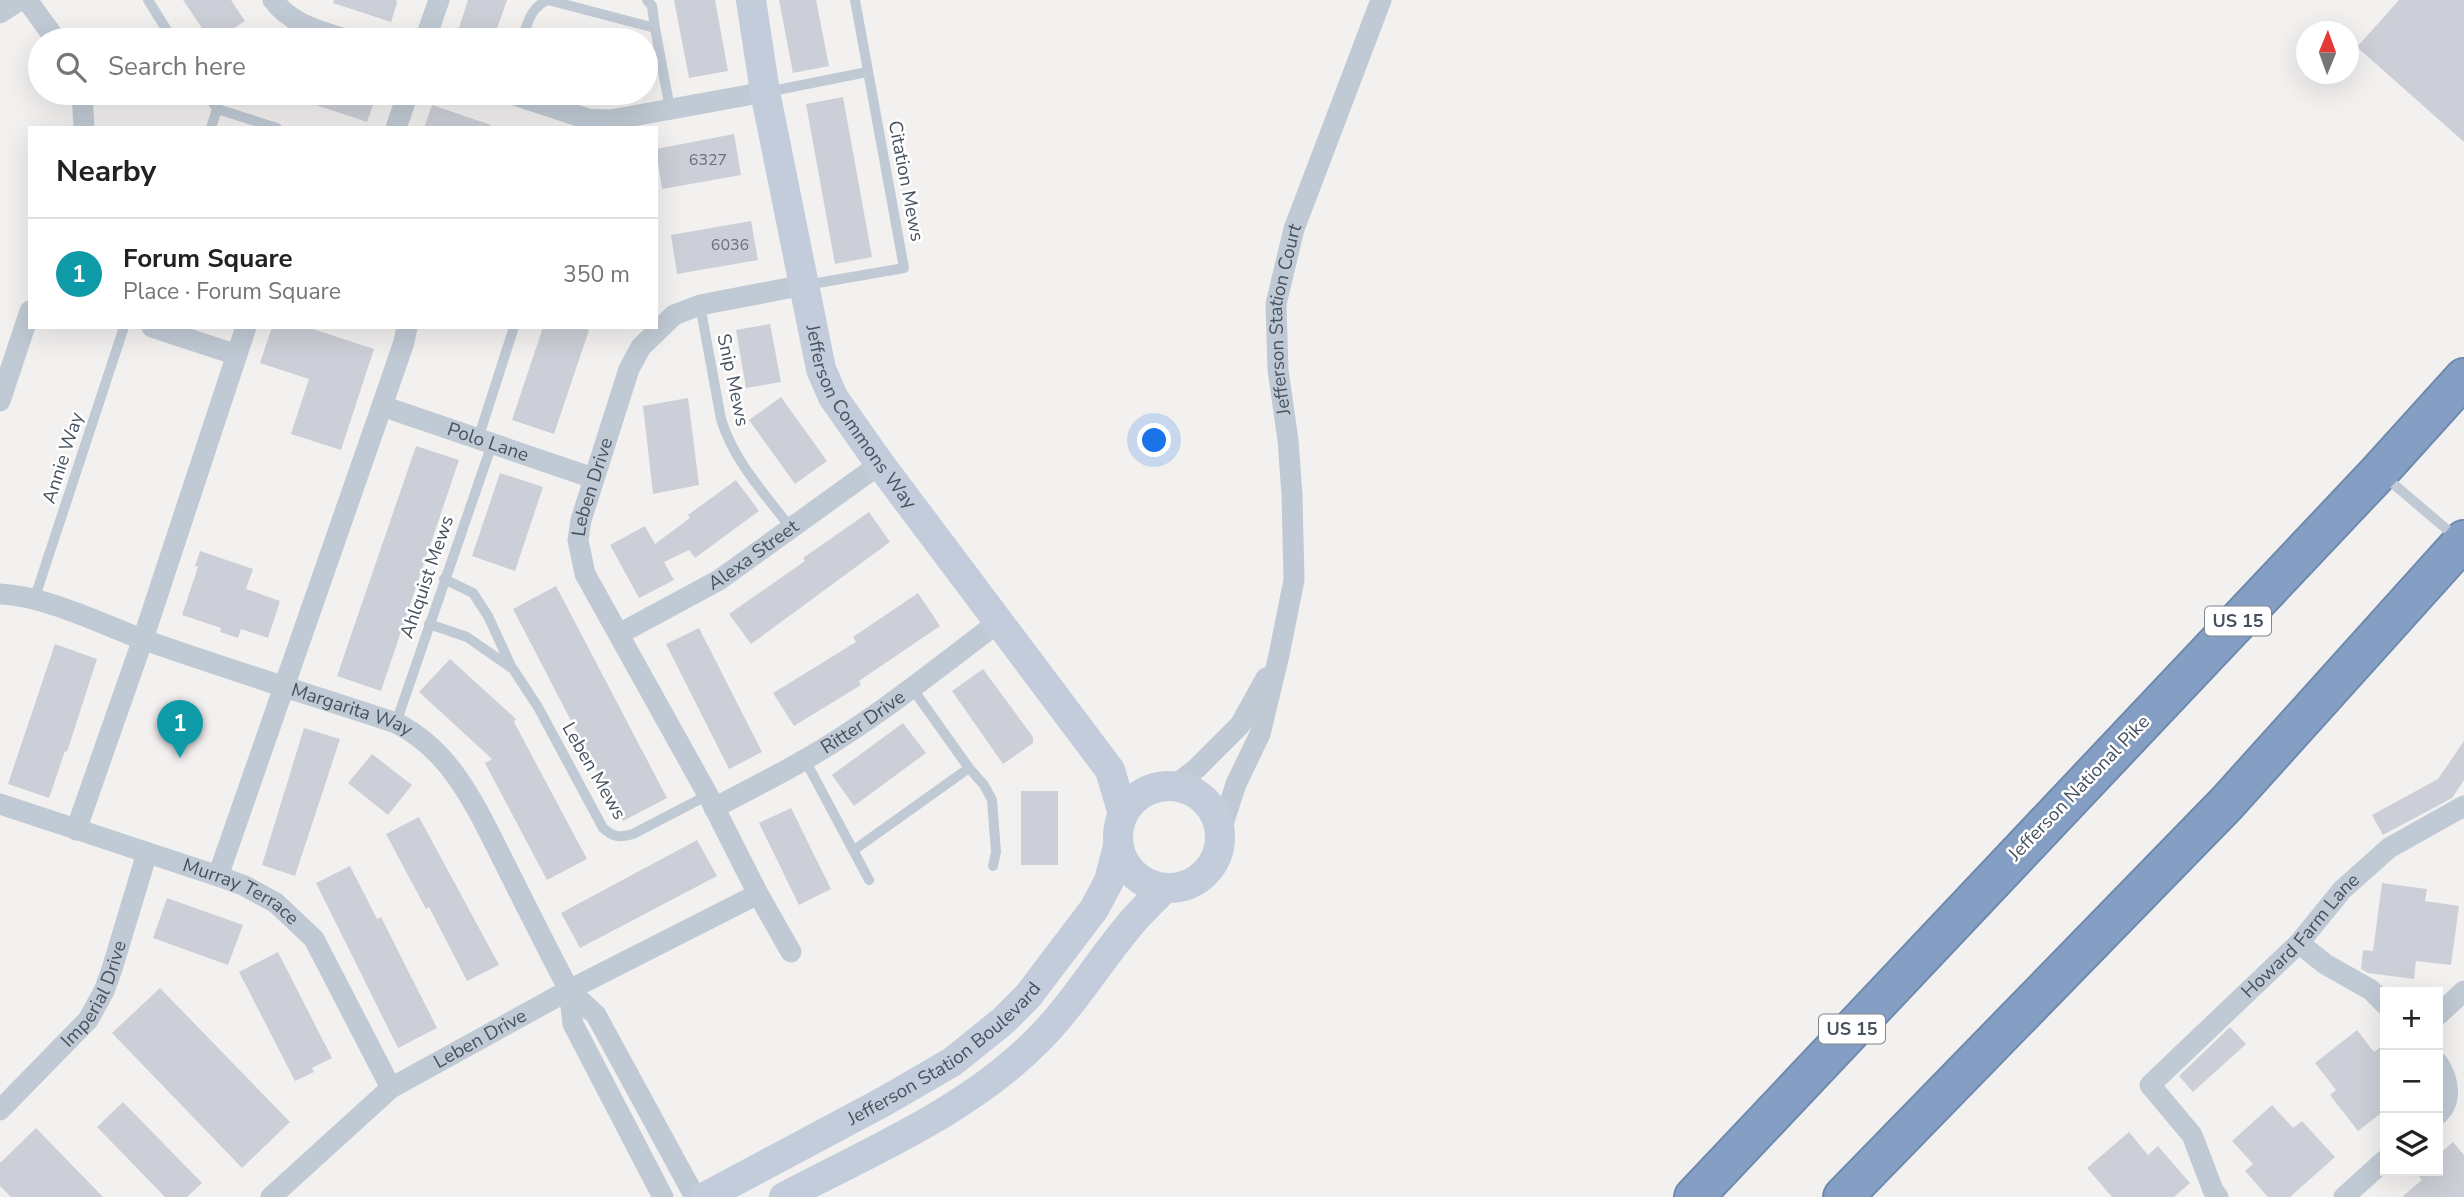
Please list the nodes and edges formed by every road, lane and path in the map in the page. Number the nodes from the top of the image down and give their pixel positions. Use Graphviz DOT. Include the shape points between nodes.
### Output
graph roads {
  1 [pos="20,0"];
  2 [pos="27,0"];
  3 [pos="148,0"];
  4 [pos="273,0"];
  5 [pos="439,0"];
  6 [pos="548,0"];
  7 [pos="647,0"];
  8 [pos="751,0"];
  9 [pos="855,0"];
  10 [pos="1381,0"];
  11 [pos="0,13"];
  12 [pos="47,28"];
  13 [pos="166,28"];
  14 [pos="313,28"];
  15 [pos="429,28"];
  16 [pos="526,28"];
  17 [pos="654,28"];
  18 [pos="658,48"];
  19 [pos="867,72"];
  20 [pos="765,92"];
  21 [pos="83,105"];
  22 [pos="214,105"];
  23 [pos="404,105"];
  24 [pos="545,105"];
  25 [pos="217,109"];
  26 [pos="670,109"];
  27 [pos="84,126"];
  28 [pos="212,126"];
  29 [pos="271,126"];
  30 [pos="397,126"];
  31 [pos="804,285"];
  32 [pos="700,305"];
  33 [pos="28,316"];
  34 [pos="123,329"];
  35 [pos="158,329"];
  36 [pos="245,329"];
  37 [pos="406,329"];
  38 [pos="513,329"];
  39 [pos="237,355"];
  40 [pos="4,378"];
  41 [pos="2464,378"];
  42 [pos="0,401"];
  43 [pos="382,406"];
  44 [pos="485,441"];
  45 [pos="880,464"];
  46 [pos="2379,472"];
  47 [pos="593,478"];
  48 [pos="789,527"];
  49 [pos="2463,553"];
  50 [pos="444,579"];
  51 [pos="0,594"];
  52 [pos="34,600"];
  53 [pos="1000,621"];
  54 [pos="429,624"];
  55 [pos="619,634"];
  56 [pos="143,639"];
  57 [pos="1279,655"];
  58 [pos="513,669"];
  59 [pos="284,687"];
  60 [pos="912,688"];
  61 [pos="396,723"];
  62 [pos="805,760"];
  63 [pos="969,768"];
  64 [pos="1110,770"];
  65 [pos="1161,788"];
  66 [pos="711,801"];
  67 [pos="0,804"];
  68 [pos="2464,806"];
  69 [pos="1123,814"];
  70 [pos="76,830"];
  71 [pos="1220,833"];
  72 [pos="1118,846"];
  73 [pos="854,850"];
  74 [pos="148,853"];
  75 [pos="993,866"];
  76 [pos="218,876"];
  77 [pos="869,880"];
  78 [pos="1165,888"];
  79 [pos="758,894"];
  80 [pos="2299,943"];
  81 [pos="791,952"];
  82 [pos="569,990"];
  83 [pos="2464,991"];
  84 [pos="2380,999"];
  85 [pos="2443,1010"];
  86 [pos="2443,1074"];
  87 [pos="391,1088"];
  88 [pos="0,1110"];
  89 [pos="2443,1110"];
  90 [pos="2380,1165"];
  91 [pos="271,1197"];
  92 [pos="663,1197"];
  93 [pos="695,1197"];
  94 [pos="705,1197"];
  95 [pos="784,1197"];
  96 [pos="1694,1197"];
  97 [pos="1843,1197"];
  98 [pos="2218,1197"];
  99 [pos="2344,1197"];
  1 -- 11 [label="street"];
  2 -- 12 [label="street"];
  3 -- 13 [label="lane"];
  4 -- 14 [label="street" via="287,16"];
  5 -- 15 [label="street"];
  6 -- 16 [label="lane" via="530,13"];
  6 -- 17 [label="lane"];
  7 -- 17 [label="lane"];
  8 -- 20 [label="street, Jefferson Commons Way"];
  9 -- 19 [label="lane, Citation Mews"];
  10 -- 57 [label="street, Jefferson Station Court" via="1294,229 1276,304 1278,370 1292,495 1294,580"];
  18 -- 26 [label="lane"];
  19 -- 20 [label="lane"];
  19 -- 31 [label="lane, Citation Mews" via="904,268"];
  20 -- 26 [label="street"];
  20 -- 31 [label="street, Jefferson Commons Way"];
  21 -- 27 [label="street"];
  22 -- 25 [label="lane"];
  23 -- 30 [label="street"];
  24 -- 26 [label="street" via="588,119 611,120"];
  25 -- 28 [label="lane"];
  25 -- 29 [label="lane"];
  31 -- 32 [label="street, Leben Drive"];
  31 -- 45 [label="street, Jefferson Commons Way" via="829,388"];
  32 -- 47 [label="street, Leben Drive" via="674,315 641,347 629,369"];
  32 -- 48 [label="lane, Snip Mews" via="726,437"];
  33 -- 40 [label="street"];
  34 -- 52 [label="lane, Annie Way"];
  35 -- 39 [label="street"];
  36 -- 39 [label="street"];
  37 -- 43 [label="street"];
  38 -- 44 [label="lane, Ahlquist Mews"];
  39 -- 56 [label="street"];
  40 -- 42 [label="street"];
  41 -- 46 [label="highway, Jefferson National Pike / US 15"];
  43 -- 44 [label="street, Polo Lane"];
  43 -- 59 [label="street"];
  44 -- 47 [label="street, Polo Lane"];
  44 -- 50 [label="lane, Ahlquist Mews"];
  45 -- 48 [label="street, Alexa Street"];
  45 -- 53 [label="street, Jefferson Commons Way"];
  46 -- 49 [label="lane"];
  46 -- 96 [label="highway, Jefferson National Pike / US 15"];
  47 -- 55 [label="street, Leben Drive" via="578,540 585,575"];
  48 -- 55 [label="street, Alexa Street" via="707,588"];
  49 -- 97 [label="highway"];
  50 -- 54 [label="lane, Ahlquist Mews"];
  50 -- 58 [label="lane, Leben Mews" via="473,593"];
  51 -- 52 [label="street, Margarita Way"];
  52 -- 56 [label="street, Margarita Way"];
  53 -- 60 [label="street, Ritter Drive"];
  53 -- 64 [label="street, Jefferson Commons Way"];
  54 -- 58 [label="lane, Leben Mews" via="467,637"];
  54 -- 61 [label="lane, Ahlquist Mews"];
  55 -- 66 [label="street, Leben Drive"];
  56 -- 59 [label="street, Margarita Way"];
  56 -- 70 [label="street"];
  57 -- 65 [label="street, Jefferson Station Court" via="1240,725 1198,768"];
  57 -- 71 [label="street, Jefferson Station Court" via="1259,734"];
  58 -- 66 [label="lane, Leben Mews" via="611,836 623,838"];
  59 -- 61 [label="street, Margarita Way"];
  59 -- 76 [label="street"];
  60 -- 62 [label="street, Ritter Drive"];
  60 -- 63 [label="lane"];
  61 -- 82 [label="street, Margarita Way" via="416,733 466,789"];
  62 -- 66 [label="street, Ritter Drive"];
  62 -- 73 [label="lane"];
  63 -- 73 [label="lane"];
  63 -- 75 [label="lane" via="992,800"];
  64 -- 65 [label="street, Jefferson Commons Way"];
  64 -- 69 [label="street, Jefferson Commons Way"];
  65 -- 69 [label="street" via="1139,796"];
  65 -- 71 [label="street" via="1187,789 1199,796 1217,819"];
  66 -- 79 [label="street, Leben Drive"];
  67 -- 70 [label="street, Murray Terrace"];
  68 -- 80 [label="street, Howard Farm Lane" via="2389,848 2342,890"];
  69 -- 72 [label="street"];
  70 -- 74 [label="street, Murray Terrace"];
  71 -- 78 [label="street" via="1213,865 1203,876 1190,884"];
  72 -- 78 [label="street" via="1134,875"];
  72 -- 94 [label="street, Jefferson Station Boulevard" via="1109,881 1094,909 1028,996 1003,1021 952,1062"];
  73 -- 77 [label="lane"];
  74 -- 76 [label="street, Murray Terrace"];
  74 -- 88 [label="street, Imperial Drive" via="113,969 89,1020"];
  76 -- 87 [label="street, Murray Terrace" via="276,903 314,939"];
  78 -- 95 [label="street, Jefferson Station Boulevard" via="1128,927 1040,1039 996,1077 937,1117"];
  79 -- 81 [label="street, Leben Drive"];
  79 -- 82 [label="street, Leben Drive"];
  80 -- 84 [label="street"];
  80 -- 98 [label="street, Howard Farm Lane" via="2150,1085 2192,1135"];
  82 -- 87 [label="street, Leben Drive"];
  82 -- 92 [label="street, Margarita Way" via="573,1024"];
  82 -- 93 [label="street, Margarita Way" via="596,1015"];
  83 -- 85 [label="street"];
  86 -- 89 [label="street" via="2448,1084"];
  87 -- 91 [label="street, Leben Drive"];
  90 -- 99 [label="street"];
}
